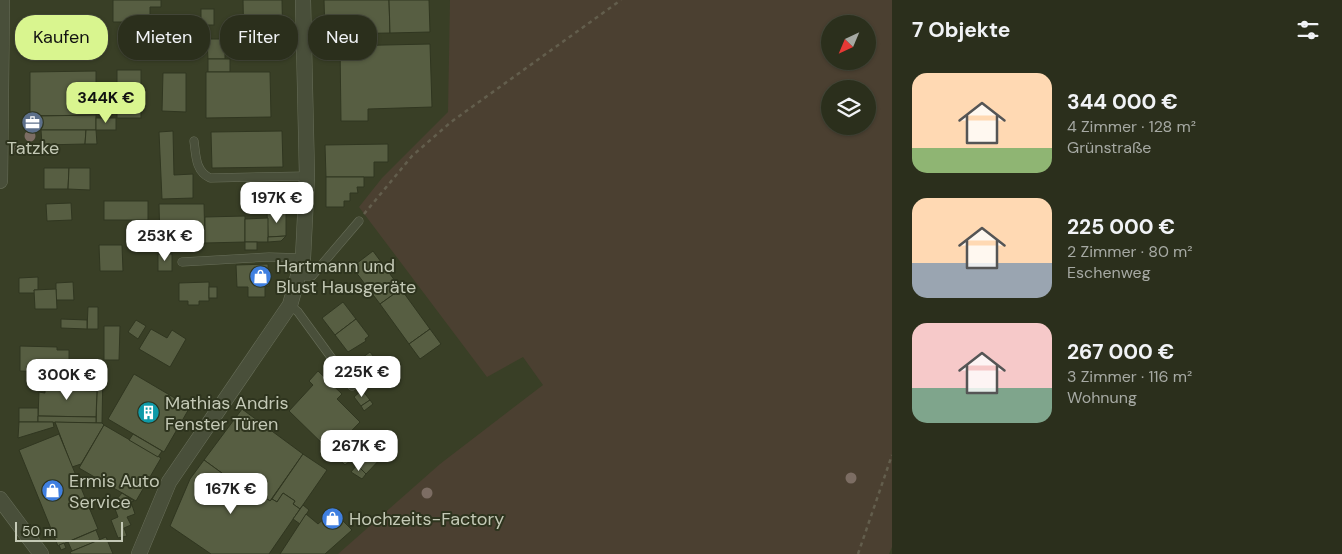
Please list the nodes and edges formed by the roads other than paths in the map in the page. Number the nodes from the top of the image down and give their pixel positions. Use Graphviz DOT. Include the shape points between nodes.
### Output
graph roads {
  1 [pos="2,0"];
  2 [pos="303,0"];
  3 [pos="194,141"];
  4 [pos="307,176"];
  5 [pos="0,182"];
  6 [pos="359,221"];
  7 [pos="303,258"];
  8 [pos="182,262"];
  9 [pos="300,276"];
  10 [pos="290,305"];
  11 [pos="352,386"];
  12 [pos="0,499"];
  13 [pos="41,554"];
  14 [pos="139,554"];
  1 -- 5 [label="street"];
  2 -- 4 [label="street"];
  3 -- 4 [label="lane" via="198,166 203,175 210,178"];
  4 -- 7 [label="street"];
  6 -- 9 [label="lane" via="312,276"];
  7 -- 8 [label="lane"];
  7 -- 9 [label="street"];
  9 -- 10 [label="street"];
  10 -- 11 [label="lane"];
  10 -- 14 [label="street" via="169,482"];
  12 -- 13 [label="street"];
}
